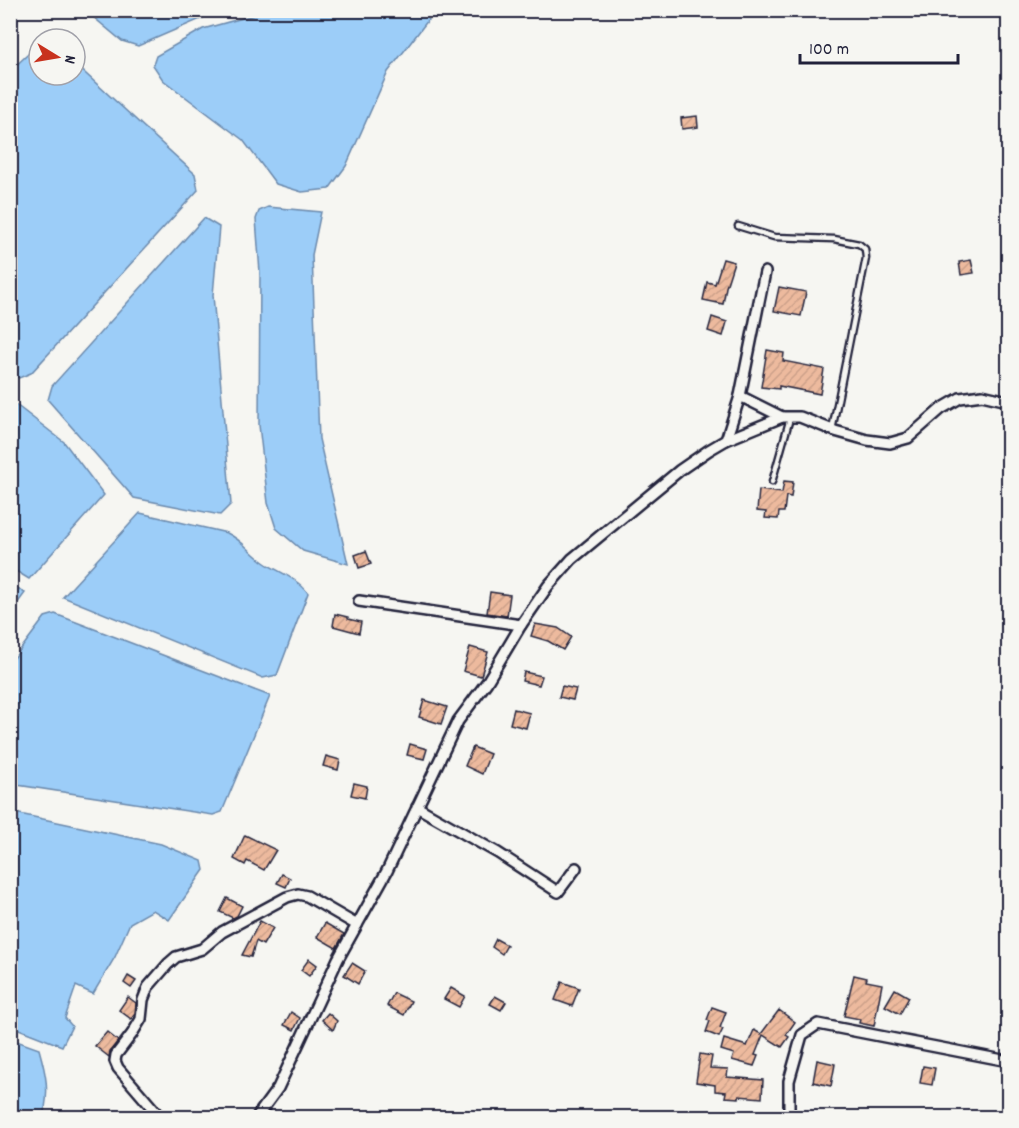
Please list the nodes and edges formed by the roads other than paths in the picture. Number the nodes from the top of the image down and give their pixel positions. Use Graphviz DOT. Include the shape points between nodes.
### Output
graph roads {
  1 [pos="738,226"];
  2 [pos="765,272"];
  3 [pos="740,396"];
  4 [pos="1008,401"];
  5 [pos="786,417"];
  6 [pos="832,430"];
  7 [pos="726,440"];
  8 [pos="772,482"];
  9 [pos="359,601"];
  10 [pos="521,625"];
  11 [pos="417,807"];
  12 [pos="576,868"];
  13 [pos="357,925"];
  14 [pos="1008,1061"];
  15 [pos="161,1118"];
  16 [pos="256,1118"];
  17 [pos="789,1118"];
  1 -- 6 [label="lane" via="774,237 834,239 865,249 867,258"];
  2 -- 3 [label="street"];
  3 -- 5 [label="street"];
  3 -- 7 [label="street"];
  4 -- 6 [label="street" via="982,395 960,398 908,438 890,442"];
  5 -- 6 [label="street" via="800,417"];
  5 -- 7 [label="street"];
  5 -- 8 [label="lane"];
  7 -- 10 [label="street" via="680,470 572,559"];
  9 -- 10 [label="street"];
  10 -- 11 [label="street" via="458,721"];
  11 -- 12 [label="street" via="558,892"];
  11 -- 13 [label="street"];
  13 -- 15 [label="street" via="298,894 168,964 148,987 141,1018 115,1061"];
  13 -- 16 [label="street" via="278,1088"];
  14 -- 17 [label="street" via="818,1024 802,1035 789,1081"];
}
